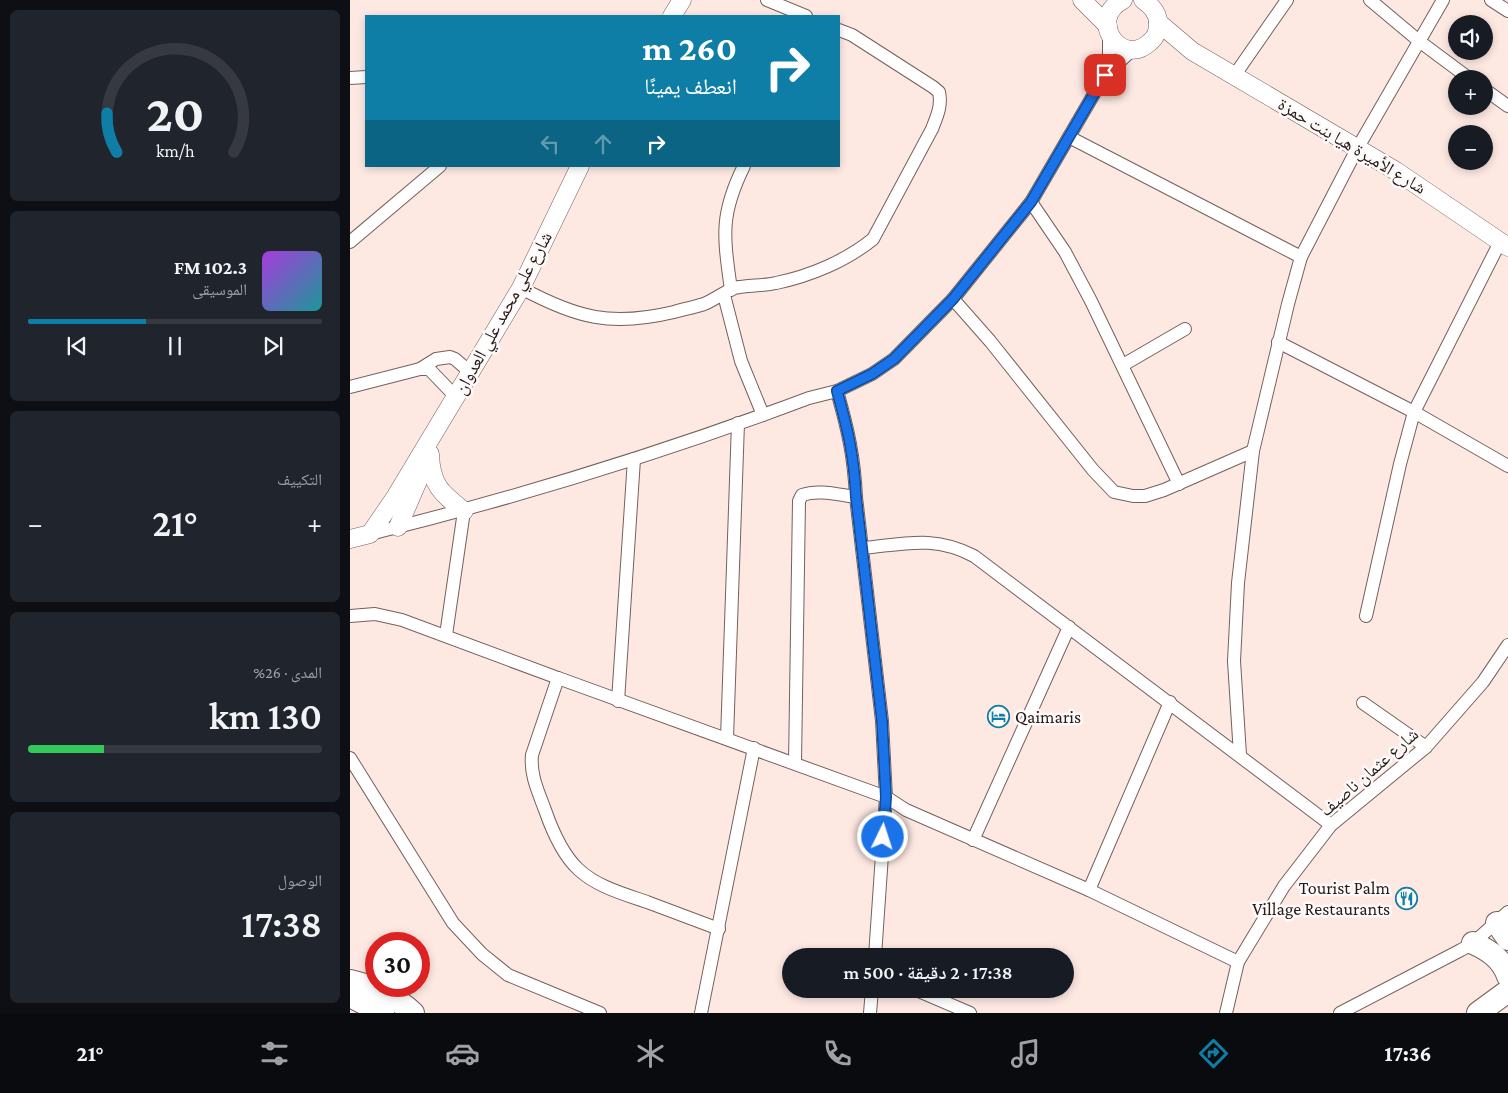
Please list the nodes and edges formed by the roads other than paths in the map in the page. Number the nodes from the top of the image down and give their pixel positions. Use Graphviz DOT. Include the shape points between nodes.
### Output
graph roads {
  1 [pos="682,0"];
  2 [pos="767,0"];
  3 [pos="1082,0"];
  4 [pos="1111,0"];
  5 [pos="1122,0"];
  6 [pos="1143,0"];
  7 [pos="1287,0"];
  8 [pos="1370,0"];
  9 [pos="1443,0"];
  10 [pos="1492,0"];
  11 [pos="1508,11"];
  12 [pos="1158,12"];
  13 [pos="673,15"];
  14 [pos="804,15"];
  15 [pos="840,30"];
  16 [pos="1108,30"];
  17 [pos="1419,41"];
  18 [pos="1140,47"];
  19 [pos="1192,51"];
  20 [pos="1458,70"];
  21 [pos="1105,75"];
  22 [pos="1234,76"];
  23 [pos="365,77"];
  24 [pos="350,78"];
  25 [pos="1493,95"];
  26 [pos="1508,106"];
  27 [pos="1069,137"];
  28 [pos="1357,149"];
  29 [pos="439,167"];
  30 [pos="580,167"];
  31 [pos="744,167"];
  32 [pos="1031,202"];
  33 [pos="350,242"];
  34 [pos="1504,244"];
  35 [pos="1301,257"];
  36 [pos="521,288"];
  37 [pos="727,293"];
  38 [pos="953,299"];
  39 [pos="1185,330"];
  40 [pos="1278,342"];
  41 [pos="1123,365"];
  42 [pos="420,369"];
  43 [pos="471,373"];
  44 [pos="350,387"];
  45 [pos="837,391"];
  46 [pos="456,397"];
  47 [pos="1414,412"];
  48 [pos="763,415"];
  49 [pos="738,423"];
  50 [pos="436,431"];
  51 [pos="1253,451"];
  52 [pos="430,453"];
  53 [pos="634,459"];
  54 [pos="1508,466"];
  55 [pos="1179,484"];
  56 [pos="856,497"];
  57 [pos="464,511"];
  58 [pos="398,527"];
  59 [pos="370,534"];
  60 [pos="350,539"];
  61 [pos="862,548"];
  62 [pos="350,616"];
  63 [pos="1366,616"];
  64 [pos="1069,627"];
  65 [pos="446,635"];
  66 [pos="1508,645"];
  67 [pos="558,678"];
  68 [pos="618,701"];
  69 [pos="1170,702"];
  70 [pos="1363,703"];
  71 [pos="728,738"];
  72 [pos="1426,747"];
  73 [pos="754,748"];
  74 [pos="1240,755"];
  75 [pos="350,758"];
  76 [pos="795,763"];
  77 [pos="886,797"];
  78 [pos="1332,825"];
  79 [pos="973,840"];
  80 [pos="1089,890"];
  81 [pos="1504,925"];
  82 [pos="719,929"];
  83 [pos="1473,943"];
  84 [pos="876,948"];
  85 [pos="1238,962"];
  86 [pos="1508,976"];
  87 [pos="350,981"];
  88 [pos="1508,991"];
  89 [pos="350,996"];
  90 [pos="871,998"];
  91 [pos="935,998"];
  92 [pos="383,1013"];
  93 [pos="413,1013"];
  94 [pos="600,1013"];
  95 [pos="701,1013"];
  96 [pos="870,1013"];
  97 [pos="970,1013"];
  98 [pos="1226,1013"];
  99 [pos="1340,1013"];
  100 [pos="1478,1013"];
  1 -- 13 [label="street"];
  2 -- 14 [label="street"];
  3 -- 16 [label="street"];
  4 -- 5 [label="street"];
  5 -- 16 [label="street" via="1110,11"];
  6 -- 12 [label="street, شارع الأميرة هيا بنت حمزة"];
  7 -- 22 [label="street"];
  8 -- 17 [label="street"];
  9 -- 17 [label="street"];
  10 -- 11 [label="street"];
  12 -- 18 [label="street" via="1156,35"];
  12 -- 19 [label="street, شارع الأميرة هيا بنت حمزة"];
  15 -- 37 [label="street" via="939,92 939,112 873,239 836,263 776,284"];
  16 -- 18 [label="street" via="1118,45"];
  16 -- 21 [label="street" via="1109,59"];
  17 -- 20 [label="street"];
  17 -- 28 [label="street"];
  18 -- 19 [label="street, شارع الأميرة هيا بنت حمزة"];
  18 -- 21 [label="street"];
  19 -- 22 [label="street, شارع الأميرة هيا بنت حمزة"];
  21 -- 27 [label="street"];
  22 -- 28 [label="street, شارع الأميرة هيا بنت حمزة"];
  23 -- 24 [label="street"];
  25 -- 26 [label="street"];
  27 -- 32 [label="street"];
  27 -- 35 [label="street"];
  28 -- 34 [label="street, شارع الأميرة هيا بنت حمزة" via="1404,176"];
  28 -- 35 [label="street"];
  29 -- 33 [label="street"];
  30 -- 36 [label="street, شارع علي محمد علي العدوان"];
  31 -- 37 [label="street" via="732,192 725,221"];
  32 -- 38 [label="street"];
  32 -- 41 [label="street" via="1065,252"];
  34 -- 47 [label="street"];
  35 -- 40 [label="street"];
  36 -- 37 [label="street" via="552,305 608,320 654,317 703,304"];
  36 -- 43 [label="street, شارع علي محمد علي العدوان"];
  37 -- 48 [label="street" via="741,361"];
  38 -- 45 [label="street" via="894,359"];
  38 -- 55 [label="street" via="1114,492 1145,496"];
  39 -- 41 [label="street"];
  40 -- 47 [label="street"];
  40 -- 51 [label="street"];
  41 -- 55 [label="street"];
  42 -- 43 [label="street" via="436,359 450,358"];
  42 -- 44 [label="street"];
  42 -- 46 [label="street" via="429,369"];
  43 -- 46 [label="street, شارع علي محمد علي العدوان"];
  45 -- 48 [label="street"];
  45 -- 56 [label="street" via="850,436"];
  46 -- 50 [label="street, شارع علي محمد علي العدوان"];
  47 -- 54 [label="street"];
  47 -- 63 [label="street"];
  48 -- 49 [label="street"];
  49 -- 53 [label="street"];
  49 -- 71 [label="street"];
  50 -- 52 [label="street, شارع علي محمد علي العدوان"];
  50 -- 59 [label="street, شارع علي محمد علي العدوان"];
  51 -- 55 [label="street"];
  51 -- 74 [label="street" via="1238,583 1234,662"];
  52 -- 57 [label="street" via="430,472 440,490"];
  52 -- 58 [label="street, شارع علي محمد علي العدوان"];
  53 -- 57 [label="street"];
  53 -- 68 [label="street"];
  56 -- 61 [label="street"];
  56 -- 76 [label="street" via="818,492 802,495 799,501"];
  57 -- 58 [label="street"];
  57 -- 65 [label="street"];
  58 -- 59 [label="street"];
  59 -- 60 [label="street"];
  61 -- 64 [label="street" via="923,542 944,543 961,549"];
  61 -- 77 [label="street" via="882,721"];
  62 -- 65 [label="street" via="388,616"];
  64 -- 69 [label="street"];
  64 -- 79 [label="street"];
  65 -- 67 [label="street"];
  66 -- 72 [label="street, شارع عثمان ناصيف" via="1483,682"];
  67 -- 68 [label="street"];
  67 -- 82 [label="street" via="531,766 553,831 569,858 588,877 615,891"];
  68 -- 71 [label="street"];
  69 -- 74 [label="street"];
  69 -- 80 [label="street"];
  70 -- 72 [label="street"];
  71 -- 73 [label="street"];
  72 -- 78 [label="street, شارع عثمان ناصيف"];
  73 -- 76 [label="street"];
  73 -- 82 [label="street"];
  74 -- 78 [label="street"];
  75 -- 94 [label="street" via="453,923 482,954 508,975"];
  76 -- 77 [label="street"];
  77 -- 79 [label="street" via="906,810"];
  77 -- 84 [label="street"];
  78 -- 85 [label="street, شارع عثمان ناصيف" via="1284,886"];
  79 -- 80 [label="street"];
  80 -- 85 [label="street"];
  81 -- 83 [label="street"];
  82 -- 95 [label="street"];
  83 -- 86 [label="highway" via="1487,949 1499,960"];
  83 -- 99 [label="street"];
  85 -- 98 [label="street, شارع عثمان ناصيف"];
  87 -- 93 [label="highway" via="384,993"];
  88 -- 100 [label="highway"];
  89 -- 92 [label="highway"];
  90 -- 96 [label="street"];
  91 -- 97 [label="street"];
}
